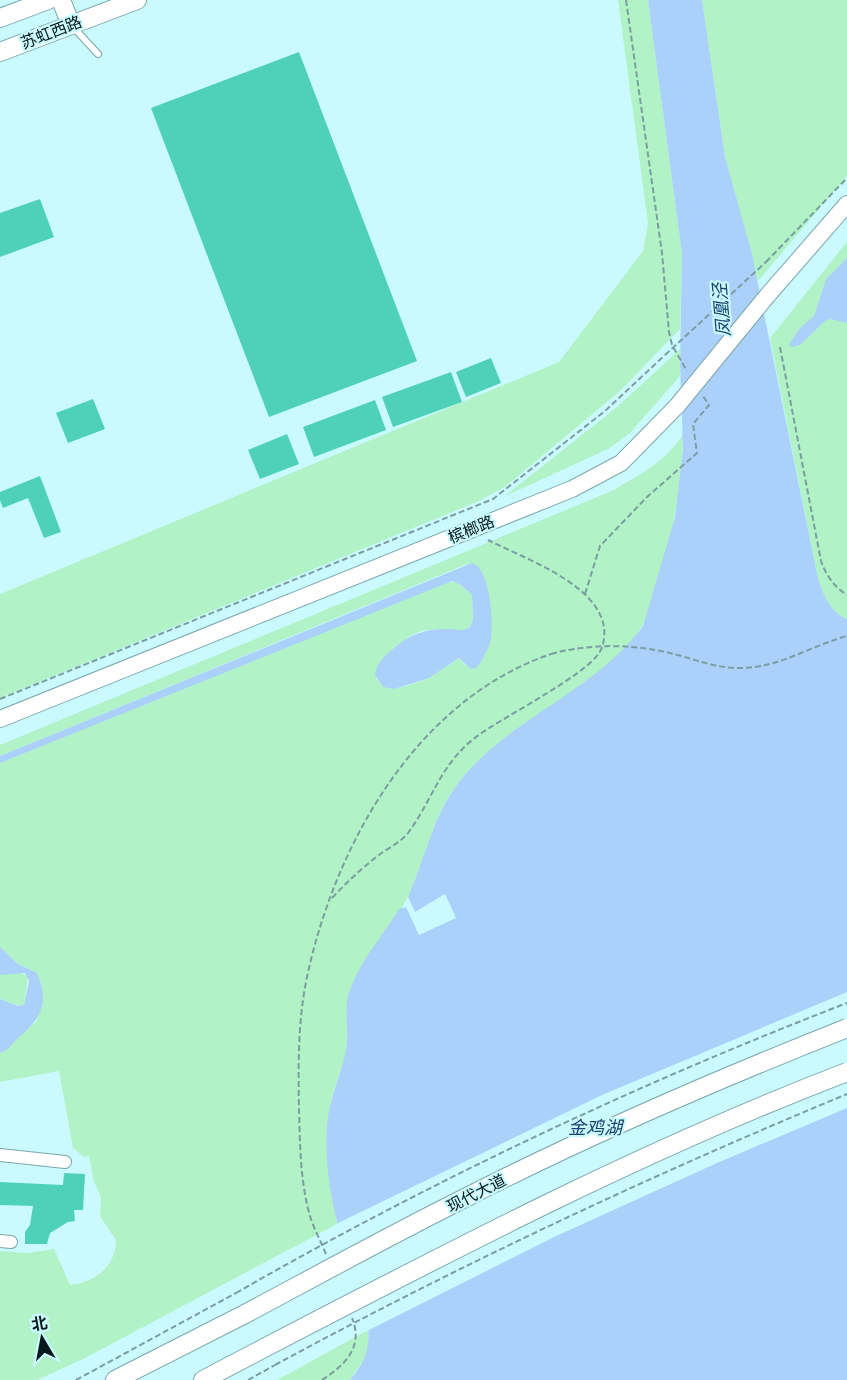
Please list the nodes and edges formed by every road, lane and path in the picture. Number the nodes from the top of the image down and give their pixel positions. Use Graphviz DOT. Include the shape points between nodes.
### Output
graph roads {
  1 [pos="47,0"];
  2 [pos="61,0"];
  3 [pos="137,0"];
  4 [pos="626,0"];
  5 [pos="0,18"];
  6 [pos="71,25"];
  7 [pos="0,52"];
  8 [pos="98,54"];
  9 [pos="847,178"];
  10 [pos="847,204"];
  11 [pos="780,347"];
  12 [pos="692,378"];
  13 [pos="698,387"];
  14 [pos="470,530"];
  15 [pos="585,594"];
  16 [pos="847,595"];
  17 [pos="847,636"];
  18 [pos="0,699"];
  19 [pos="0,718"];
  20 [pos="329,900"];
  21 [pos="847,1003"];
  22 [pos="847,1028"];
  23 [pos="847,1072"];
  24 [pos="847,1094"];
  25 [pos="0,1155"];
  26 [pos="65,1162"];
  27 [pos="329,1261"];
  28 [pos="350,1312"];
  29 [pos="76,1380"];
  30 [pos="115,1380"];
  31 [pos="203,1380"];
  32 [pos="248,1380"];
  33 [pos="322,1380"];
  1 -- 5 [label="main road, 苏虹西路"];
  1 -- 6 [label="lane"];
  2 -- 6 [label="main road"];
  3 -- 6 [label="main road, 苏虹西路"];
  4 -- 12 [label="path" via="662,253 669,332 675,351"];
  6 -- 7 [label="main road, 苏虹西路"];
  6 -- 8 [label="lane"];
  9 -- 18 [label="path, bridge" via="766,262 605,411 493,499"];
  10 -- 14 [label="main road, 槟榔路, bridge" via="637,449 603,474"];
  11 -- 16 [label="path" via="821,561 826,575"];
  13 -- 15 [label="path" via="709,405 693,424 697,453 647,496 600,546"];
  14 -- 15 [label="path" via="568,580"];
  14 -- 19 [label="main road, 槟榔路"];
  15 -- 20 [label="path" via="601,615 604,626 601,651 595,659 472,741 448,764 408,833"];
  17 -- 20 [label="path, bridge" via="787,661 742,668 634,646 580,648 515,668 479,689 421,742 374,807 342,865"];
  20 -- 27 [label="path" via="309,968 297,1078 304,1182 311,1218"];
  21 -- 29 [label="path, bridge" via="567,1123 451,1179"];
  22 -- 30 [label="main road, 现代大道, bridge" via="556,1153"];
  23 -- 31 [label="main road, bridge" via="719,1125 480,1235"];
  24 -- 32 [label="path, bridge" via="576,1212"];
  25 -- 26 [label="street"];
  28 -- 33 [label="path" via="357,1333 351,1355 344,1365"];
}
